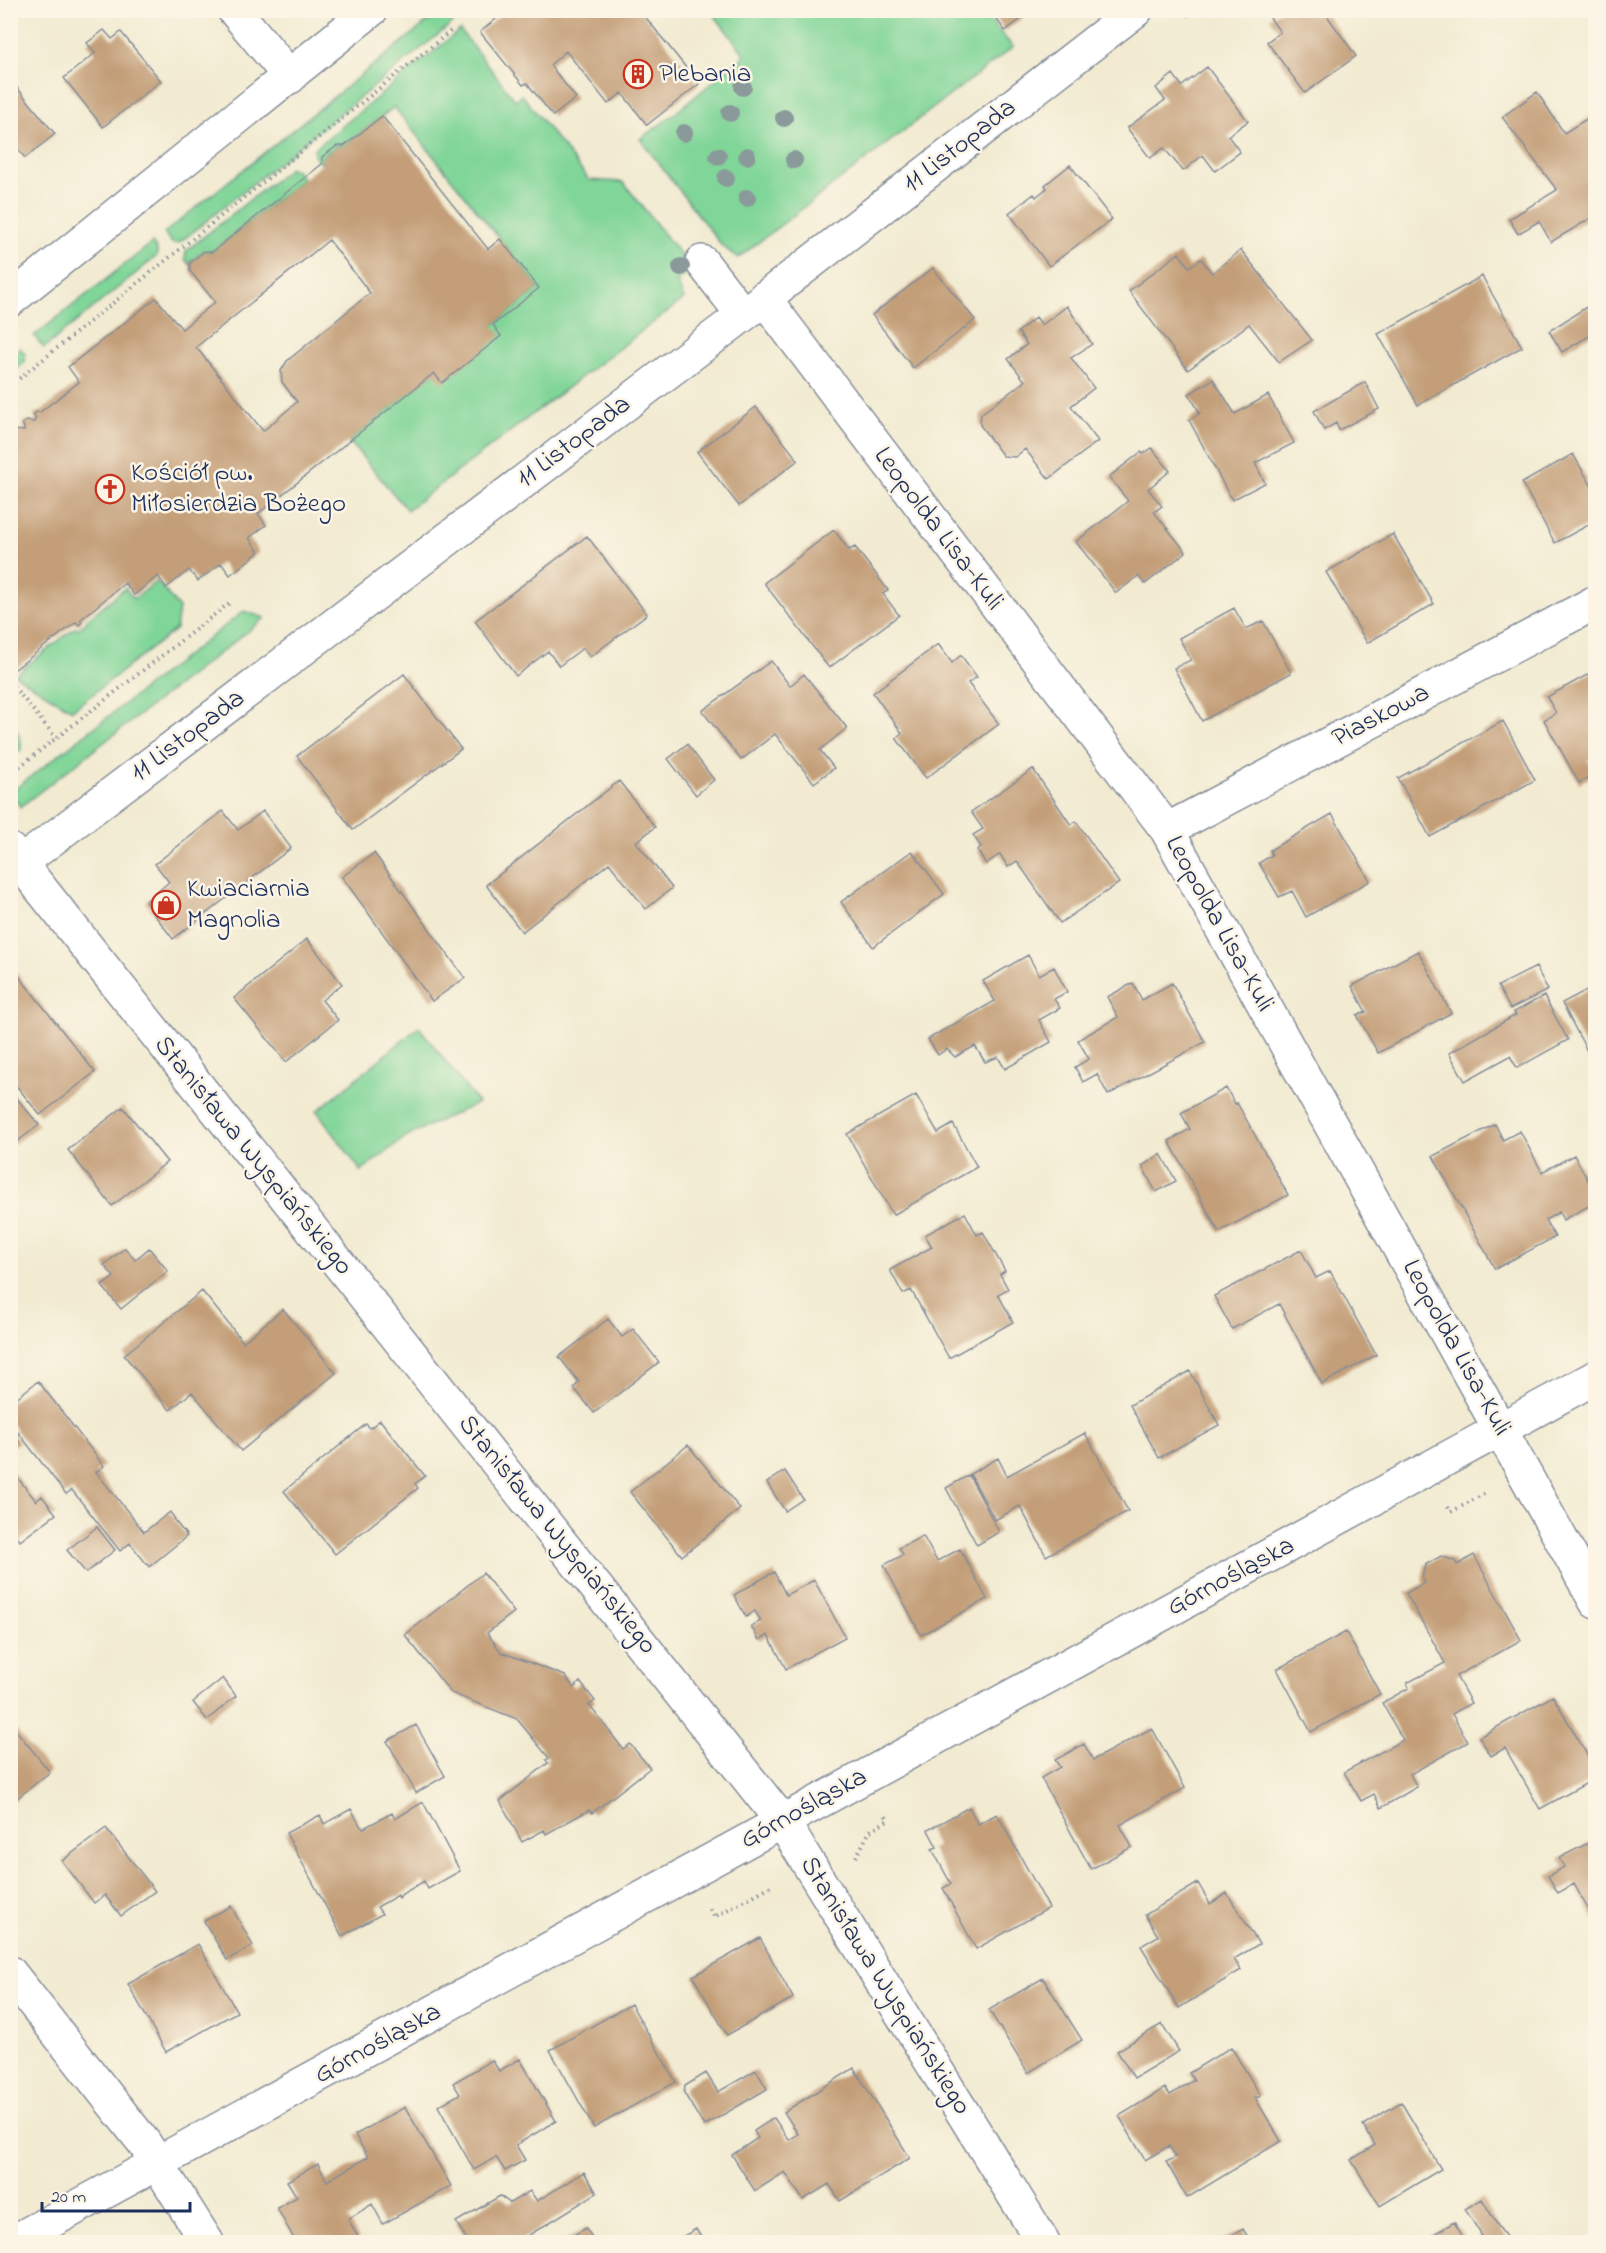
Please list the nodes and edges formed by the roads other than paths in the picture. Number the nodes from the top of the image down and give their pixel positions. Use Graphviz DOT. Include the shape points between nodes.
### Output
graph roads {
  1 [pos="234,10"];
  2 [pos="371,10"];
  3 [pos="1136,10"];
  4 [pos="290,77"];
  5 [pos="702,262"];
  6 [pos="10,300"];
  7 [pos="753,306"];
  8 [pos="1596,602"];
  9 [pos="1167,830"];
  10 [pos="14,861"];
  11 [pos="1596,1377"];
  12 [pos="1502,1430"];
  13 [pos="1596,1602"];
  14 [pos="782,1821"];
  15 [pos="10,1973"];
  16 [pos="158,2164"];
  17 [pos="13,2242"];
  18 [pos="207,2242"];
  19 [pos="1043,2242"];
  1 -- 4 [label="street"];
  2 -- 4 [label="street"];
  3 -- 7 [label="street, 11 Listopada"];
  4 -- 6 [label="street"];
  5 -- 7 [label="street, Leopolda Lisa-Kuli"];
  7 -- 9 [label="street, Leopolda Lisa-Kuli"];
  7 -- 10 [label="street, 11 Listopada"];
  8 -- 9 [label="street, Piaskowa"];
  9 -- 12 [label="street, Leopolda Lisa-Kuli"];
  10 -- 14 [label="street, Stanisława Wyspiańskiego"];
  11 -- 12 [label="street, Górnośląska"];
  12 -- 13 [label="street, Leopolda Lisa-Kuli"];
  12 -- 14 [label="street, Górnośląska"];
  14 -- 16 [label="street, Górnośląska"];
  14 -- 19 [label="street, Stanisława Wyspiańskiego"];
  15 -- 16 [label="street"];
  16 -- 17 [label="street, Górnośląska"];
  16 -- 18 [label="street"];
}
